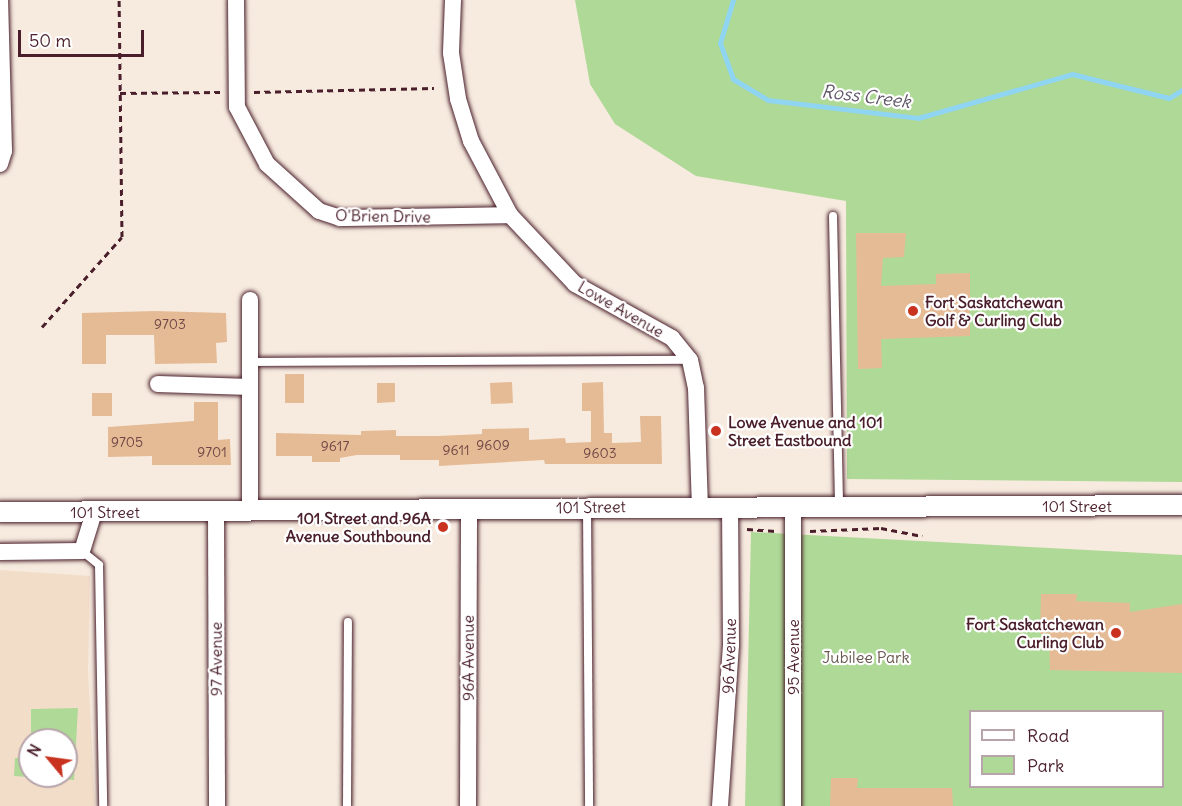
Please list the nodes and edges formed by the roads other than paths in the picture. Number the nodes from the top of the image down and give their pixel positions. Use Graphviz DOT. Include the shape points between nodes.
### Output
graph roads {
  1 [pos="0,0"];
  2 [pos="236,0"];
  3 [pos="453,0"];
  4 [pos="0,164"];
  5 [pos="510,215"];
  6 [pos="833,216"];
  7 [pos="249,300"];
  8 [pos="690,360"];
  9 [pos="250,362"];
  10 [pos="158,384"];
  11 [pos="250,387"];
  12 [pos="1182,505"];
  13 [pos="700,506"];
  14 [pos="587,507"];
  15 [pos="730,507"];
  16 [pos="793,507"];
  17 [pos="839,507"];
  18 [pos="469,509"];
  19 [pos="0,512"];
  20 [pos="94,512"];
  21 [pos="216,512"];
  22 [pos="250,512"];
  23 [pos="82,551"];
  24 [pos="0,552"];
  25 [pos="348,622"];
  26 [pos="103,806"];
  27 [pos="217,806"];
  28 [pos="347,806"];
  29 [pos="468,806"];
  30 [pos="589,806"];
  31 [pos="720,806"];
  32 [pos="794,806"];
  1 -- 4 [label="street" via="4,151"];
  2 -- 5 [label="street, O'Brien Drive" via="237,107 267,164 329,216"];
  3 -- 5 [label="street, Lowe Avenue" via="451,53 458,99 471,141"];
  5 -- 8 [label="street, Lowe Avenue" via="575,284 672,338"];
  6 -- 17 [label="lane"];
  7 -- 9 [label="street"];
  8 -- 9 [label="lane"];
  8 -- 13 [label="street" via="696,388"];
  9 -- 11 [label="street"];
  10 -- 11 [label="street"];
  11 -- 22 [label="street"];
  12 -- 17 [label="street, 101 Street"];
  13 -- 14 [label="street, 101 Street"];
  13 -- 15 [label="street, 101 Street"];
  14 -- 18 [label="street, 101 Street"];
  14 -- 30 [label="lane"];
  15 -- 16 [label="street, 101 Street"];
  15 -- 31 [label="street, 96 Avenue" via="731,645"];
  16 -- 17 [label="street, 101 Street"];
  16 -- 32 [label="street, 95 Avenue"];
  18 -- 22 [label="street, 101 Street"];
  18 -- 29 [label="street, 96A Avenue"];
  19 -- 20 [label="street, 101 Street"];
  20 -- 21 [label="street, 101 Street"];
  20 -- 23 [label="street"];
  21 -- 22 [label="street, 101 Street"];
  21 -- 27 [label="street, 97 Avenue"];
  23 -- 24 [label="street"];
  23 -- 26 [label="lane" via="99,565"];
  25 -- 28 [label="lane"];
}
